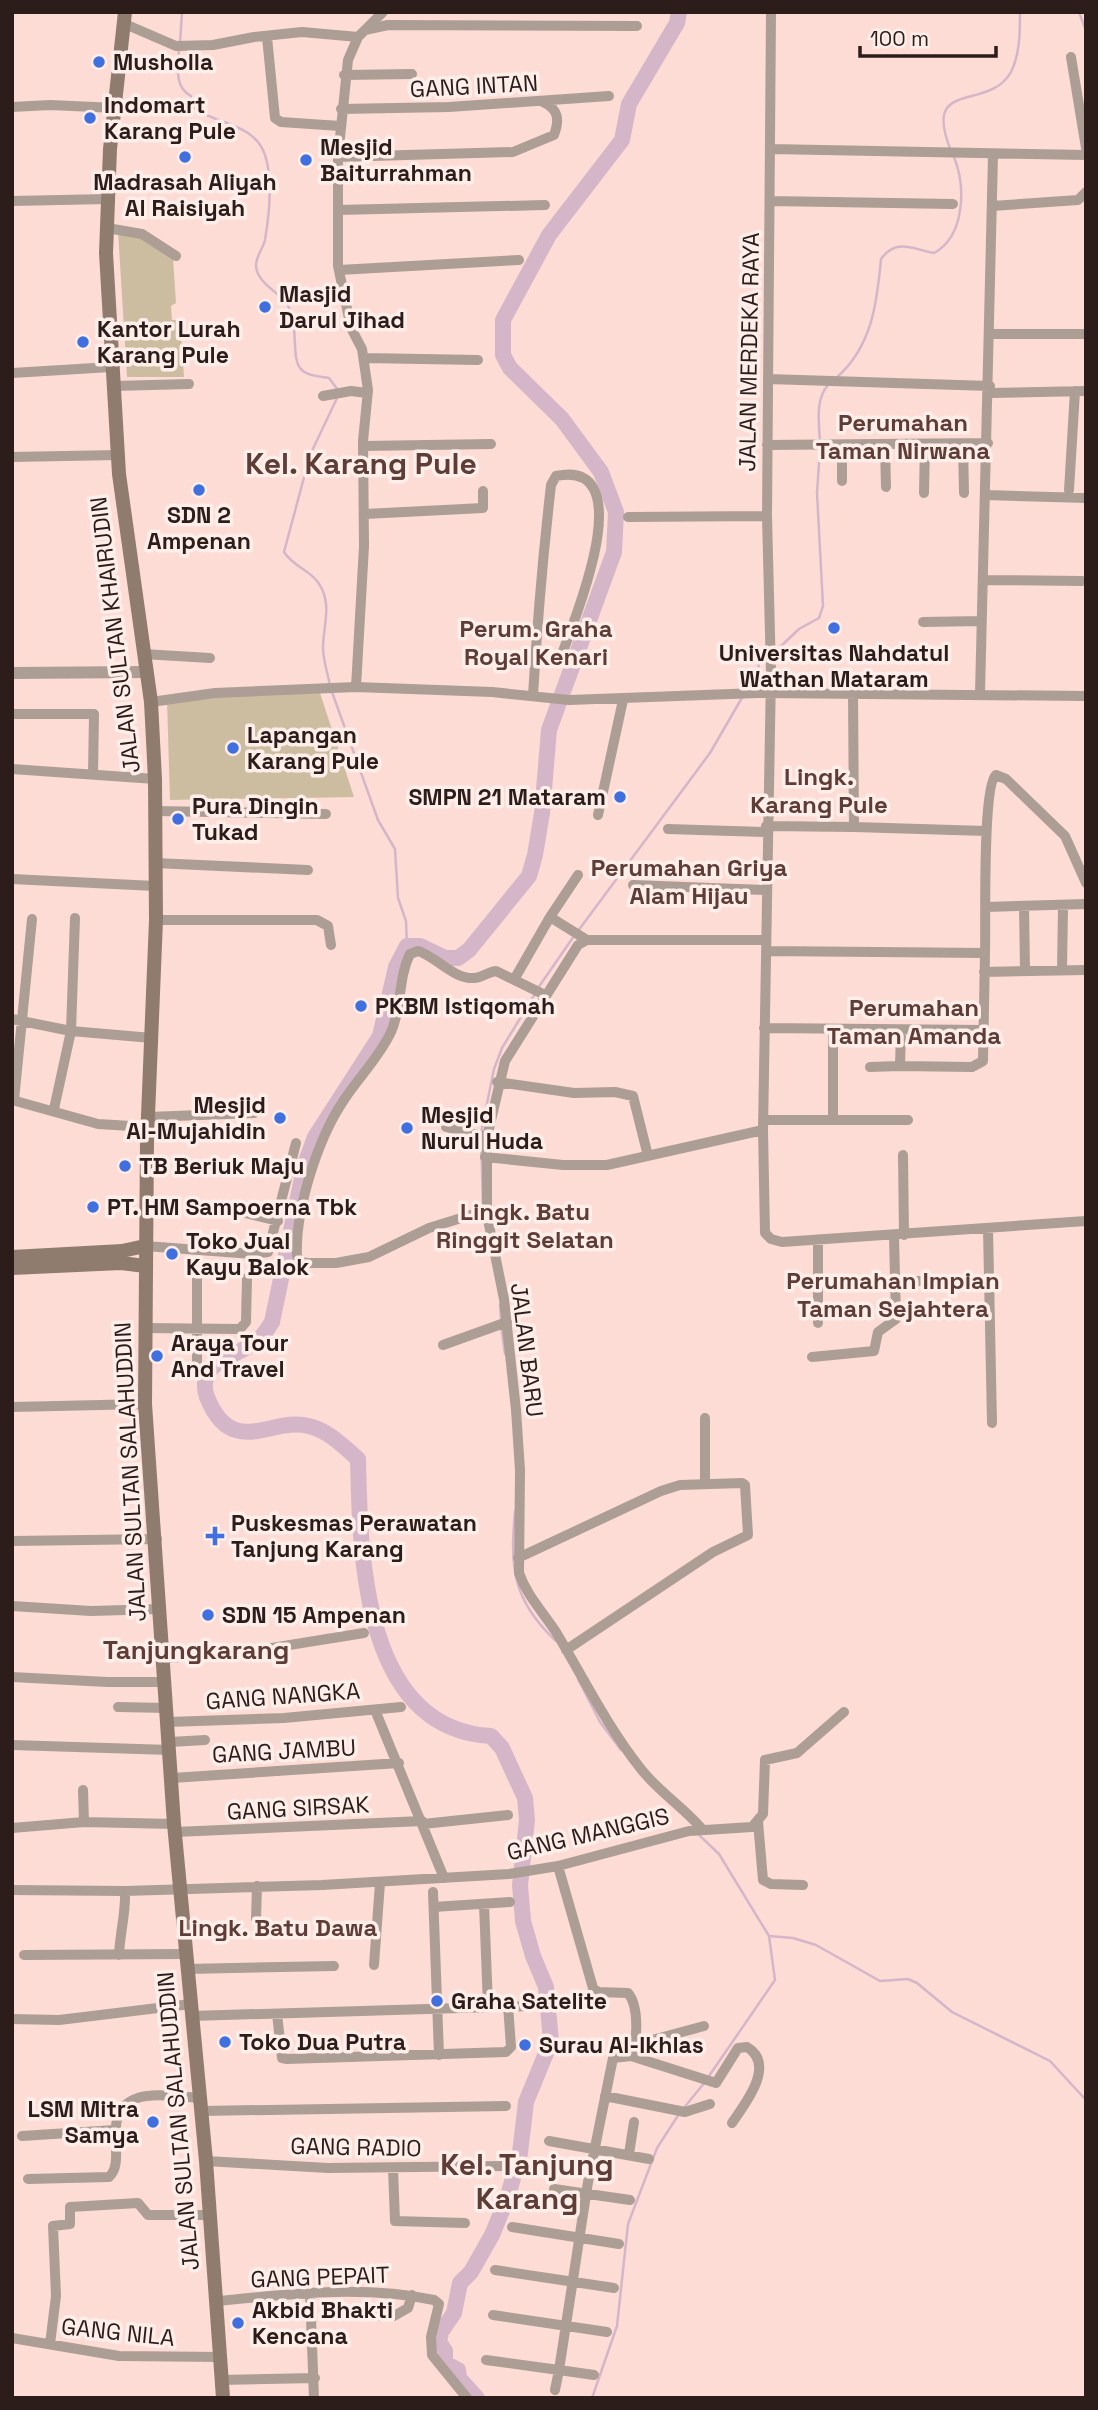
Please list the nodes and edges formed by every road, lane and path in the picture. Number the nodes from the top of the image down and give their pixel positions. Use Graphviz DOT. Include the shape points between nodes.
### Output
graph roads {
  1 [pos="383,12"];
  2 [pos="771,12"];
  3 [pos="125,18"];
  4 [pos="637,26"];
  5 [pos="361,33"];
  6 [pos="267,37"];
  7 [pos="1071,57"];
  8 [pos="412,74"];
  9 [pos="344,75"];
  10 [pos="609,96"];
  11 [pos="543,102"];
  12 [pos="12,107"];
  13 [pos="116,108"];
  14 [pos="341,109"];
  15 [pos="340,126"];
  16 [pos="1086,148"];
  17 [pos="771,149"];
  18 [pos="993,155"];
  19 [pos="1086,155"];
  20 [pos="338,157"];
  21 [pos="1086,192"];
  22 [pos="108,199"];
  23 [pos="12,201"];
  24 [pos="770,201"];
  25 [pos="953,204"];
  26 [pos="545,205"];
  27 [pos="992,206"];
  28 [pos="338,210"];
  29 [pos="107,228"];
  30 [pos="176,256"];
  31 [pos="519,260"];
  32 [pos="339,270"];
  33 [pos="990,334"];
  34 [pos="1086,334"];
  35 [pos="363,358"];
  36 [pos="478,360"];
  37 [pos="111,367"];
  38 [pos="12,373"];
  39 [pos="768,379"];
  40 [pos="189,384"];
  41 [pos="114,387"];
  42 [pos="989,390"];
  43 [pos="1080,391"];
  44 [pos="367,393"];
  45 [pos="323,396"];
  46 [pos="988,443"];
  47 [pos="491,444"];
  48 [pos="767,444"];
  49 [pos="963,444"];
  50 [pos="363,446"];
  51 [pos="842,446"];
  52 [pos="885,446"];
  53 [pos="925,446"];
  54 [pos="118,455"];
  55 [pos="12,457"];
  56 [pos="842,481"];
  57 [pos="886,487"];
  58 [pos="1069,490"];
  59 [pos="483,491"];
  60 [pos="924,493"];
  61 [pos="964,493"];
  62 [pos="986,495"];
  63 [pos="1086,498"];
  64 [pos="365,514"];
  65 [pos="767,516"];
  66 [pos="628,517"];
  67 [pos="983,580"];
  68 [pos="1083,581"];
  69 [pos="981,621"];
  70 [pos="923,622"];
  71 [pos="143,654"];
  72 [pos="210,658"];
  73 [pos="535,660"];
  74 [pos="146,672"];
  75 [pos="12,673"];
  76 [pos="356,687"];
  77 [pos="769,693"];
  78 [pos="853,694"];
  79 [pos="980,694"];
  80 [pos="537,696"];
  81 [pos="1086,696"];
  82 [pos="623,700"];
  83 [pos="150,702"];
  84 [pos="12,714"];
  85 [pos="12,769"];
  86 [pos="93,775"];
  87 [pos="155,779"];
  88 [pos="155,811"];
  89 [pos="326,814"];
  90 [pos="598,815"];
  91 [pos="854,827"];
  92 [pos="668,829"];
  93 [pos="766,829"];
  94 [pos="986,831"];
  95 [pos="155,863"];
  96 [pos="309,870"];
  97 [pos="578,875"];
  98 [pos="12,879"];
  99 [pos="1086,883"];
  100 [pos="632,885"];
  101 [pos="155,886"];
  102 [pos="766,890"];
  103 [pos="1086,904"];
  104 [pos="1024,906"];
  105 [pos="1063,906"];
  106 [pos="986,907"];
  107 [pos="550,917"];
  108 [pos="75,918"];
  109 [pos="32,919"];
  110 [pos="156,920"];
  111 [pos="586,939"];
  112 [pos="331,945"];
  113 [pos="766,946"];
  114 [pos="985,953"];
  115 [pos="1025,970"];
  116 [pos="1062,970"];
  117 [pos="1086,970"];
  118 [pos="984,972"];
  119 [pos="515,978"];
  120 [pos="545,995"];
  121 [pos="17,1020"];
  122 [pos="764,1028"];
  123 [pos="833,1029"];
  124 [pos="901,1030"];
  125 [pos="983,1030"];
  126 [pos="71,1031"];
  127 [pos="152,1038"];
  128 [pos="900,1066"];
  129 [pos="870,1067"];
  130 [pos="497,1082"];
  131 [pos="13,1100"];
  132 [pos="54,1109"];
  133 [pos="254,1113"];
  134 [pos="833,1120"];
  135 [pos="908,1120"];
  136 [pos="148,1122"];
  137 [pos="763,1125"];
  138 [pos="446,1127"];
  139 [pos="483,1136"];
  140 [pos="296,1143"];
  141 [pos="903,1155"];
  142 [pos="648,1156"];
  143 [pos="485,1157"];
  144 [pos="484,1210"];
  145 [pos="237,1211"];
  146 [pos="278,1221"];
  147 [pos="1086,1221"];
  148 [pos="989,1228"];
  149 [pos="899,1235"];
  150 [pos="818,1240"];
  151 [pos="145,1255"];
  152 [pos="12,1257"];
  153 [pos="12,1269"];
  154 [pos="197,1270"];
  155 [pos="247,1278"];
  156 [pos="942,1281"];
  157 [pos="853,1284"];
  158 [pos="896,1284"];
  159 [pos="818,1323"];
  160 [pos="502,1324"];
  161 [pos="144,1328"];
  162 [pos="197,1331"];
  163 [pos="443,1345"];
  164 [pos="812,1357"];
  165 [pos="197,1370"];
  166 [pos="145,1404"];
  167 [pos="12,1407"];
  168 [pos="705,1418"];
  169 [pos="992,1423"];
  170 [pos="705,1484"];
  171 [pos="156,1539"];
  172 [pos="12,1541"];
  173 [pos="517,1558"];
  174 [pos="12,1606"];
  175 [pos="160,1609"];
  176 [pos="364,1633"];
  177 [pos="566,1650"];
  178 [pos="164,1658"];
  179 [pos="12,1677"];
  180 [pos="165,1682"];
  181 [pos="118,1707"];
  182 [pos="401,1707"];
  183 [pos="376,1710"];
  184 [pos="844,1712"];
  185 [pos="168,1715"];
  186 [pos="205,1740"];
  187 [pos="12,1745"];
  188 [pos="170,1746"];
  189 [pos="399,1763"];
  190 [pos="172,1778"];
  191 [pos="83,1790"];
  192 [pos="508,1815"];
  193 [pos="84,1822"];
  194 [pos="758,1822"];
  195 [pos="422,1823"];
  196 [pos="12,1828"];
  197 [pos="174,1828"];
  198 [pos="696,1830"];
  199 [pos="558,1866"];
  200 [pos="444,1878"];
  201 [pos="380,1883"];
  202 [pos="803,1885"];
  203 [pos="257,1886"];
  204 [pos="180,1887"];
  205 [pos="12,1890"];
  206 [pos="125,1891"];
  207 [pos="433,1892"];
  208 [pos="510,1902"];
  209 [pos="484,1905"];
  210 [pos="434,1907"];
  211 [pos="256,1919"];
  212 [pos="186,1954"];
  213 [pos="24,1955"];
  214 [pos="119,1955"];
  215 [pos="374,1965"];
  216 [pos="334,1966"];
  217 [pos="187,1969"];
  218 [pos="508,2005"];
  219 [pos="488,2006"];
  220 [pos="531,2006"];
  221 [pos="436,2009"];
  222 [pos="191,2010"];
  223 [pos="277,2014"];
  224 [pos="12,2019"];
  225 [pos="704,2026"];
  226 [pos="634,2045"];
  227 [pos="439,2055"];
  228 [pos="631,2056"];
  229 [pos="605,2096"];
  230 [pos="201,2104"];
  231 [pos="710,2104"];
  232 [pos="506,2106"];
  233 [pos="634,2122"];
  234 [pos="732,2123"];
  235 [pos="115,2130"];
  236 [pos="22,2136"];
  237 [pos="549,2140"];
  238 [pos="596,2148"];
  239 [pos="629,2154"];
  240 [pos="649,2158"];
  241 [pos="206,2161"];
  242 [pos="505,2166"];
  243 [pos="393,2168"];
  244 [pos="28,2179"];
  245 [pos="554,2189"];
  246 [pos="587,2194"];
  247 [pos="630,2200"];
  248 [pos="211,2215"];
  249 [pos="465,2222"];
  250 [pos="512,2227"];
  251 [pos="580,2238"];
  252 [pos="619,2244"];
  253 [pos="495,2270"];
  254 [pos="574,2282"];
  255 [pos="614,2288"];
  256 [pos="310,2292"];
  257 [pos="412,2295"];
  258 [pos="218,2301"];
  259 [pos="493,2315"];
  260 [pos="364,2316"];
  261 [pos="567,2325"];
  262 [pos="607,2332"];
  263 [pos="12,2338"];
  264 [pos="50,2344"];
  265 [pos="220,2357"];
  266 [pos="486,2360"];
  267 [pos="559,2370"];
  268 [pos="594,2375"];
  269 [pos="315,2378"];
  270 [pos="220,2380"];
  271 [pos="555,2390"];
  272 [pos="223,2398"];
  273 [pos="314,2398"];
  274 [pos="467,2398"];
  1 -- 5 [label="street"];
  2 -- 17 [label="street, JALAN MERDEKA RAYA"];
  3 -- 6 [label="street" via="180,46"];
  3 -- 13 [label="main road, JALAN SULTAN KHAIRUDIN"];
  4 -- 5 [label="street" via="388,25"];
  5 -- 6 [label="street" via="302,32"];
  5 -- 9 [label="street"];
  6 -- 15 [label="street" via="275,118"];
  7 -- 16 [label="street"];
  8 -- 9 [label="street"];
  9 -- 14 [label="street"];
  10 -- 11 [label="street, GANG INTAN"];
  11 -- 14 [label="street, GANG INTAN"];
  11 -- 20 [label="street" via="557,113 554,135 519,151"];
  12 -- 13 [label="street"];
  13 -- 22 [label="main road, JALAN SULTAN KHAIRUDIN"];
  14 -- 15 [label="street"];
  15 -- 20 [label="street"];
  17 -- 18 [label="street"];
  17 -- 24 [label="street, JALAN MERDEKA RAYA"];
  18 -- 19 [label="street"];
  18 -- 27 [label="street"];
  20 -- 28 [label="street"];
  21 -- 27 [label="street" via="1078,201"];
  22 -- 23 [label="street"];
  22 -- 29 [label="main road, JALAN SULTAN KHAIRUDIN"];
  24 -- 25 [label="street"];
  24 -- 39 [label="street, JALAN MERDEKA RAYA"];
  26 -- 28 [label="street"];
  27 -- 33 [label="street"];
  28 -- 32 [label="street"];
  29 -- 30 [label="street" via="142,234"];
  29 -- 37 [label="main road, JALAN SULTAN KHAIRUDIN"];
  31 -- 32 [label="street"];
  32 -- 35 [label="street" via="351,328"];
  33 -- 34 [label="street"];
  33 -- 42 [label="street"];
  35 -- 36 [label="street"];
  35 -- 44 [label="street"];
  37 -- 38 [label="street"];
  37 -- 41 [label="main road, JALAN SULTAN KHAIRUDIN"];
  39 -- 42 [label="street"];
  39 -- 48 [label="street, JALAN MERDEKA RAYA"];
  40 -- 41 [label="street"];
  41 -- 54 [label="main road, JALAN SULTAN KHAIRUDIN"];
  42 -- 43 [label="street"];
  42 -- 46 [label="street"];
  43 -- 58 [label="street"];
  44 -- 45 [label="street"];
  44 -- 50 [label="street"];
  46 -- 49 [label="street"];
  46 -- 62 [label="street"];
  47 -- 50 [label="street"];
  48 -- 51 [label="street"];
  48 -- 65 [label="street, JALAN MERDEKA RAYA"];
  49 -- 53 [label="street"];
  49 -- 61 [label="street"];
  50 -- 64 [label="street"];
  51 -- 52 [label="street"];
  51 -- 56 [label="street"];
  52 -- 53 [label="street"];
  52 -- 57 [label="street"];
  53 -- 60 [label="street"];
  54 -- 55 [label="street"];
  54 -- 71 [label="main road, JALAN SULTAN KHAIRUDIN"];
  59 -- 64 [label="street" via="483,508"];
  62 -- 63 [label="street"];
  62 -- 67 [label="street"];
  64 -- 76 [label="street"];
  65 -- 66 [label="street"];
  65 -- 77 [label="street, JALAN MERDEKA RAYA"];
  67 -- 68 [label="street"];
  67 -- 69 [label="street"];
  69 -- 70 [label="street"];
  69 -- 79 [label="street"];
  71 -- 72 [label="street"];
  71 -- 74 [label="main road, JALAN SULTAN KHAIRUDIN"];
  73 -- 73 [label="street" via="551,485 558,475 582,478 596,494 601,515 589,579 562,654 555,660"];
  73 -- 80 [label="street"];
  74 -- 75 [label="street"];
  74 -- 83 [label="main road, JALAN SULTAN KHAIRUDIN"];
  76 -- 80 [label="street"];
  76 -- 83 [label="street" via="215,693"];
  77 -- 78 [label="street"];
  77 -- 82 [label="street"];
  77 -- 93 [label="street, JALAN MERDEKA RAYA"];
  78 -- 79 [label="street"];
  78 -- 91 [label="street"];
  79 -- 81 [label="street"];
  80 -- 82 [label="street"];
  82 -- 90 [label="street"];
  83 -- 87 [label="main road, JALAN SULTAN KHAIRUDIN"];
  84 -- 86 [label="street" via="94,714"];
  85 -- 86 [label="street"];
  86 -- 87 [label="street"];
  87 -- 88 [label="main road, JALAN SULTAN KHAIRUDIN"];
  88 -- 89 [label="street"];
  88 -- 95 [label="main road, JALAN SULTAN KHAIRUDIN"];
  91 -- 93 [label="street"];
  91 -- 94 [label="street"];
  92 -- 93 [label="street"];
  93 -- 102 [label="street, JALAN MERDEKA RAYA"];
  94 -- 99 [label="street" via="991,783 996,775 1006,779 1065,836"];
  94 -- 106 [label="street"];
  95 -- 96 [label="street"];
  95 -- 101 [label="main road, JALAN SULTAN KHAIRUDIN"];
  97 -- 107 [label="street"];
  98 -- 101 [label="street"];
  100 -- 102 [label="street"];
  101 -- 110 [label="main road, JALAN SULTAN KHAIRUDIN"];
  102 -- 113 [label="street, JALAN MERDEKA RAYA"];
  103 -- 105 [label="street"];
  104 -- 105 [label="street"];
  104 -- 106 [label="street"];
  104 -- 115 [label="street"];
  105 -- 116 [label="street"];
  106 -- 114 [label="street"];
  107 -- 111 [label="street"];
  107 -- 119 [label="street"];
  108 -- 126 [label="street"];
  109 -- 121 [label="street"];
  110 -- 112 [label="street" via="317,920 328,926"];
  110 -- 127 [label="main road, JALAN SULTAN KHAIRUDIN"];
  111 -- 113 [label="street"];
  111 -- 120 [label="street, JALAN BARU"];
  113 -- 114 [label="street"];
  113 -- 122 [label="street, JALAN MERDEKA RAYA"];
  114 -- 118 [label="street"];
  115 -- 116 [label="street"];
  115 -- 118 [label="street"];
  116 -- 117 [label="street"];
  118 -- 125 [label="street"];
  119 -- 120 [label="street"];
  119 -- 144 [label="street" via="496,971 466,978 428,955 410,954 393,1028 340,1106 321,1144 305,1197 297,1256 303,1263 356,1261"];
  120 -- 130 [label="street, JALAN BARU"];
  121 -- 126 [label="street"];
  121 -- 131 [label="street"];
  122 -- 123 [label="street"];
  122 -- 137 [label="street, JALAN MERDEKA RAYA"];
  123 -- 124 [label="street"];
  123 -- 134 [label="street"];
  124 -- 125 [label="street"];
  124 -- 128 [label="street"];
  125 -- 128 [label="street" via="985,1059 976,1066"];
  126 -- 127 [label="street"];
  126 -- 132 [label="street"];
  127 -- 136 [label="main road, JALAN SULTAN KHAIRUDIN"];
  128 -- 129 [label="street"];
  130 -- 139 [label="street, JALAN BARU"];
  130 -- 142 [label="street" via="633,1096"];
  131 -- 132 [label="street"];
  132 -- 136 [label="street" via="98,1124"];
  133 -- 136 [label="street"];
  134 -- 135 [label="street"];
  134 -- 137 [label="street"];
  136 -- 151 [label="main road, JALAN SULTAN KHAIRUDIN"];
  137 -- 142 [label="street"];
  137 -- 150 [label="street, JALAN MERDEKA RAYA" via="765,1233 779,1242"];
  138 -- 139 [label="street"];
  139 -- 143 [label="street, JALAN BARU"];
  140 -- 146 [label="street"];
  141 -- 149 [label="street"];
  142 -- 143 [label="street" via="592,1166"];
  143 -- 144 [label="street, JALAN BARU"];
  144 -- 160 [label="street, JALAN BARU"];
  145 -- 146 [label="street"];
  146 -- 151 [label="street" via="270,1251 261,1254"];
  147 -- 148 [label="street"];
  148 -- 149 [label="street"];
  148 -- 169 [label="street"];
  149 -- 150 [label="street"];
  149 -- 158 [label="street"];
  150 -- 159 [label="street"];
  151 -- 152 [label="main road" via="122,1251"];
  151 -- 153 [label="main road" via="121,1263"];
  151 -- 161 [label="main road, JALAN SULTAN SALAHUDDIN"];
  154 -- 162 [label="street"];
  155 -- 162 [label="street" via="243,1327"];
  156 -- 158 [label="street"];
  157 -- 158 [label="street"];
  158 -- 164 [label="street" via="897,1317 878,1332 874,1351"];
  160 -- 163 [label="street"];
  160 -- 173 [label="street, JALAN BARU" via="520,1470"];
  161 -- 162 [label="street"];
  161 -- 166 [label="main road, JALAN SULTAN SALAHUDDIN"];
  162 -- 165 [label="street"];
  166 -- 167 [label="street"];
  166 -- 171 [label="main road, JALAN SULTAN SALAHUDDIN"];
  168 -- 170 [label="street"];
  170 -- 173 [label="street" via="661,1491"];
  170 -- 177 [label="street" via="744,1484 748,1535 713,1552"];
  171 -- 172 [label="street"];
  171 -- 175 [label="main road, JALAN SULTAN SALAHUDDIN"];
  173 -- 177 [label="street, JALAN BARU" via="524,1587"];
  174 -- 175 [label="street"];
  175 -- 178 [label="main road, JALAN SULTAN SALAHUDDIN"];
  176 -- 178 [label="street" via="234,1654"];
  177 -- 198 [label="street, JALAN BARU" via="606,1723 643,1772 683,1807"];
  178 -- 180 [label="main road, JALAN SULTAN SALAHUDDIN"];
  179 -- 180 [label="street"];
  180 -- 185 [label="main road, JALAN SULTAN SALAHUDDIN"];
  181 -- 185 [label="street, GANG NANGKA"];
  182 -- 183 [label="street, GANG NANGKA"];
  183 -- 185 [label="street, GANG NANGKA"];
  183 -- 189 [label="street"];
  184 -- 194 [label="street" via="797,1753 764,1761 763,1814"];
  185 -- 188 [label="main road, JALAN SULTAN SALAHUDDIN"];
  186 -- 188 [label="street"];
  187 -- 188 [label="street"];
  188 -- 190 [label="main road, JALAN SULTAN SALAHUDDIN"];
  189 -- 190 [label="street, GANG JAMBU"];
  189 -- 195 [label="street"];
  190 -- 197 [label="main road, JALAN SULTAN SALAHUDDIN"];
  191 -- 193 [label="street"];
  192 -- 195 [label="street, GANG SIRSAK"];
  193 -- 196 [label="street, GANG SIRSAK"];
  193 -- 197 [label="street, GANG SIRSAK"];
  194 -- 198 [label="street, GANG MANGGIS" via="749,1828"];
  194 -- 202 [label="street" via="763,1880"];
  195 -- 197 [label="street, GANG SIRSAK"];
  195 -- 200 [label="street"];
  197 -- 204 [label="main road, JALAN SULTAN SALAHUDDIN"];
  198 -- 199 [label="street, GANG MANGGIS"];
  199 -- 200 [label="street, GANG MANGGIS"];
  199 -- 226 [label="street" via="593,1988 628,1993 633,2000"];
  200 -- 201 [label="street, GANG MANGGIS"];
  201 -- 203 [label="street, GANG MANGGIS"];
  201 -- 215 [label="street"];
  203 -- 204 [label="street, GANG MANGGIS"];
  203 -- 211 [label="street"];
  204 -- 206 [label="street, GANG MANGGIS"];
  204 -- 212 [label="main road, JALAN SULTAN SALAHUDDIN"];
  205 -- 206 [label="street, GANG MANGGIS"];
  206 -- 214 [label="street"];
  207 -- 210 [label="street"];
  208 -- 209 [label="street"];
  209 -- 210 [label="street"];
  209 -- 219 [label="street"];
  210 -- 221 [label="street"];
  212 -- 214 [label="street"];
  212 -- 217 [label="main road, JALAN SULTAN SALAHUDDIN"];
  213 -- 214 [label="street"];
  216 -- 217 [label="street"];
  217 -- 222 [label="main road, JALAN SULTAN SALAHUDDIN"];
  218 -- 219 [label="street"];
  218 -- 220 [label="street"];
  218 -- 227 [label="street" via="510,2051"];
  219 -- 221 [label="street"];
  221 -- 223 [label="street"];
  221 -- 227 [label="street"];
  222 -- 223 [label="street"];
  222 -- 224 [label="street"];
  222 -- 230 [label="main road, JALAN SULTAN SALAHUDDIN"];
  223 -- 227 [label="street" via="279,2051 284,2058"];
  225 -- 226 [label="street"];
  226 -- 228 [label="street"];
  228 -- 229 [label="street" via="613,2058"];
  228 -- 234 [label="street" via="718,2082 738,2048 752,2050 758,2078"];
  229 -- 231 [label="street" via="680,2112"];
  229 -- 238 [label="street"];
  230 -- 232 [label="street"];
  230 -- 235 [label="street" via="136,2098 120,2113"];
  230 -- 241 [label="main road, JALAN SULTAN SALAHUDDIN"];
  233 -- 239 [label="street"];
  235 -- 236 [label="street"];
  235 -- 244 [label="street" via="116,2166 109,2177"];
  237 -- 238 [label="street"];
  238 -- 239 [label="street"];
  238 -- 246 [label="street"];
  239 -- 240 [label="street"];
  241 -- 243 [label="street, GANG RADIO"];
  241 -- 248 [label="main road, JALAN SULTAN SALAHUDDIN"];
  242 -- 243 [label="street, GANG RADIO"];
  243 -- 249 [label="street" via="394,2221"];
  245 -- 246 [label="street"];
  246 -- 247 [label="street"];
  246 -- 251 [label="street"];
  248 -- 258 [label="main road, JALAN SULTAN SALAHUDDIN"];
  248 -- 264 [label="street" via="148,2215 138,2203 70,2207 70,2224 52,2226 56,2296"];
  250 -- 251 [label="street"];
  251 -- 252 [label="street"];
  251 -- 254 [label="street"];
  253 -- 254 [label="street"];
  254 -- 255 [label="street"];
  254 -- 261 [label="street"];
  256 -- 257 [label="street, GANG PEPAIT"];
  256 -- 258 [label="street, GANG PEPAIT"];
  256 -- 269 [label="street"];
  257 -- 260 [label="street" via="408,2308 394,2316"];
  257 -- 274 [label="street, GANG PEPAIT" via="439,2303 432,2355"];
  258 -- 265 [label="main road, JALAN SULTAN SALAHUDDIN"];
  259 -- 261 [label="street"];
  261 -- 262 [label="street"];
  261 -- 267 [label="street"];
  263 -- 264 [label="street, GANG NILA"];
  264 -- 265 [label="street, GANG NILA" via="119,2356"];
  265 -- 270 [label="main road, JALAN SULTAN SALAHUDDIN"];
  266 -- 267 [label="street"];
  267 -- 268 [label="street"];
  267 -- 271 [label="street"];
  269 -- 270 [label="street"];
  269 -- 273 [label="street"];
  270 -- 272 [label="main road, JALAN SULTAN SALAHUDDIN"];
}
